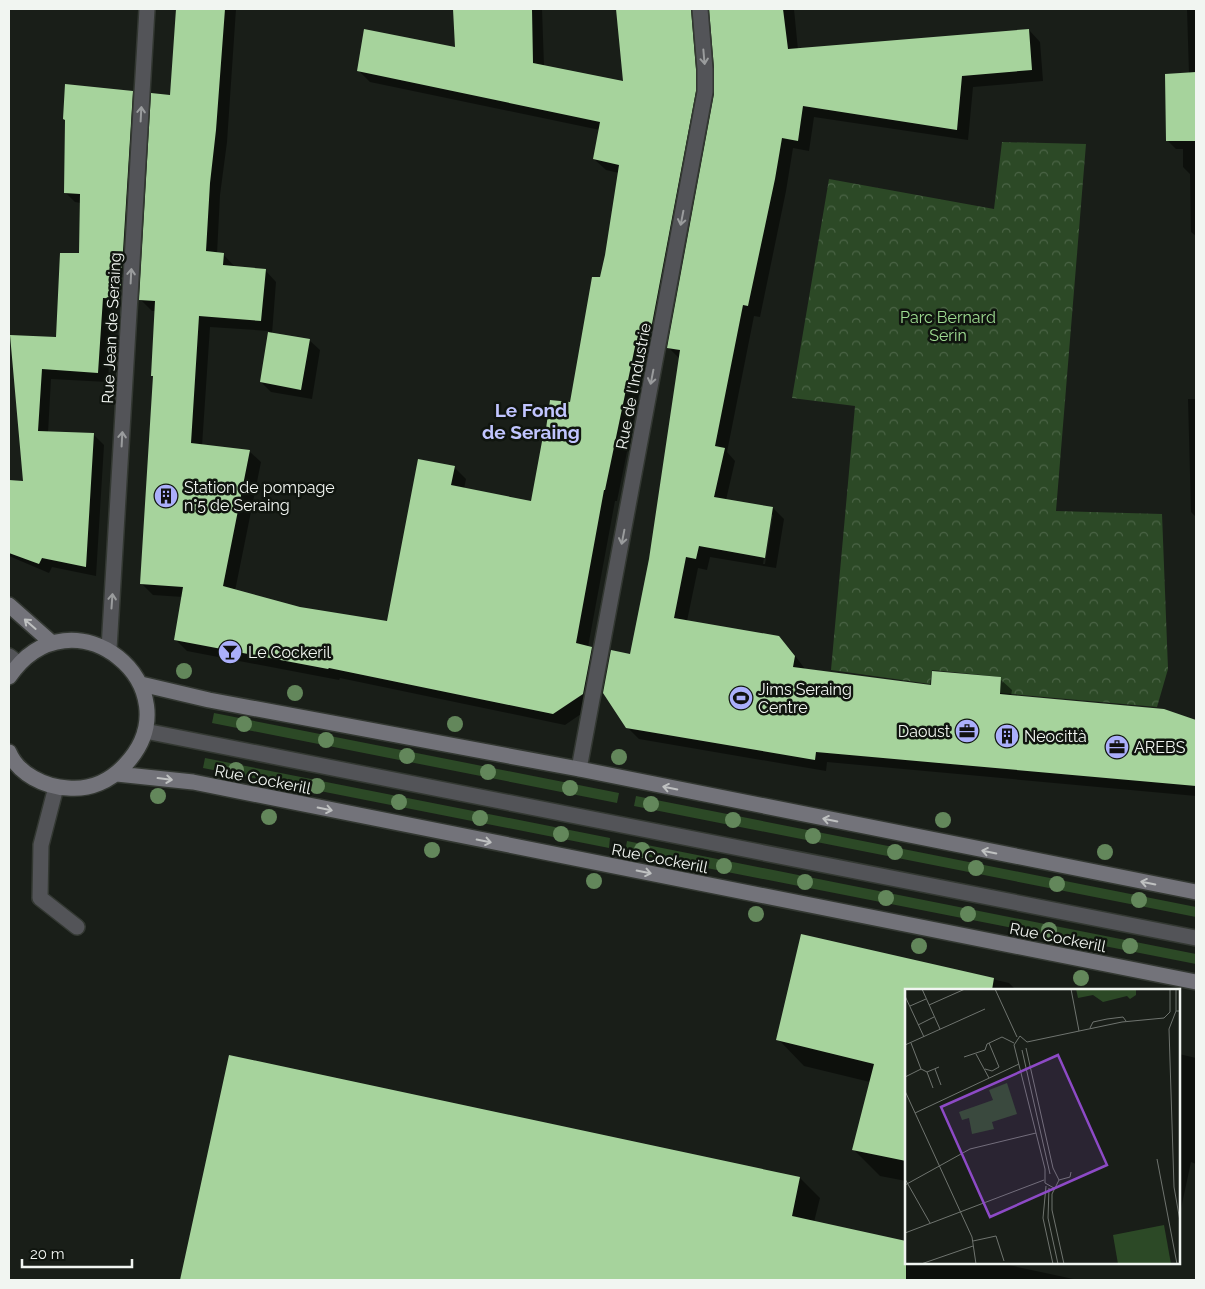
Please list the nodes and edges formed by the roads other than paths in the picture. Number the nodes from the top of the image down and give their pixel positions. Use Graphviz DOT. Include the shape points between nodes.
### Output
graph roads {
  1 [pos="148,9"];
  2 [pos="700,9"];
  3 [pos="9,606"];
  4 [pos="52,643"];
  5 [pos="109,649"];
  6 [pos="14,659"];
  7 [pos="9,677"];
  8 [pos="141,684"];
  9 [pos="145,731"];
  10 [pos="9,752"];
  11 [pos="579,769"];
  12 [pos="117,774"];
  13 [pos="56,788"];
  14 [pos="1196,892"];
  15 [pos="77,927"];
  16 [pos="1196,938"];
  17 [pos="1196,982"];
  5 -- 1 [label="street, Rue Jean de Seraing, one-way"];
  2 -- 11 [label="street, Rue de l'Industrie, one-way" via="705,92"];
  4 -- 3 [label="main road, one-way"];
  4 -- 5 [label="main road" via="81,640"];
  4 -- 6 [label="main road"];
  5 -- 8 [label="main road" via="128,664"];
  6 -- 7 [label="main road"];
  8 -- 9 [label="main road" via="147,707"];
  8 -- 11 [label="main road" via="209,700"];
  9 -- 12 [label="main road" via="135,755"];
  9 -- 16 [label="street, Rue Cockerill"];
  10 -- 13 [label="main road" via="31,777"];
  14 -- 11 [label="main road, one-way"];
  12 -- 13 [label="main road" via="98,785"];
  12 -- 17 [label="main road, Rue Cockerill, one-way" via="192,782"];
  13 -- 15 [label="street" via="41,845 40,898"];
}
